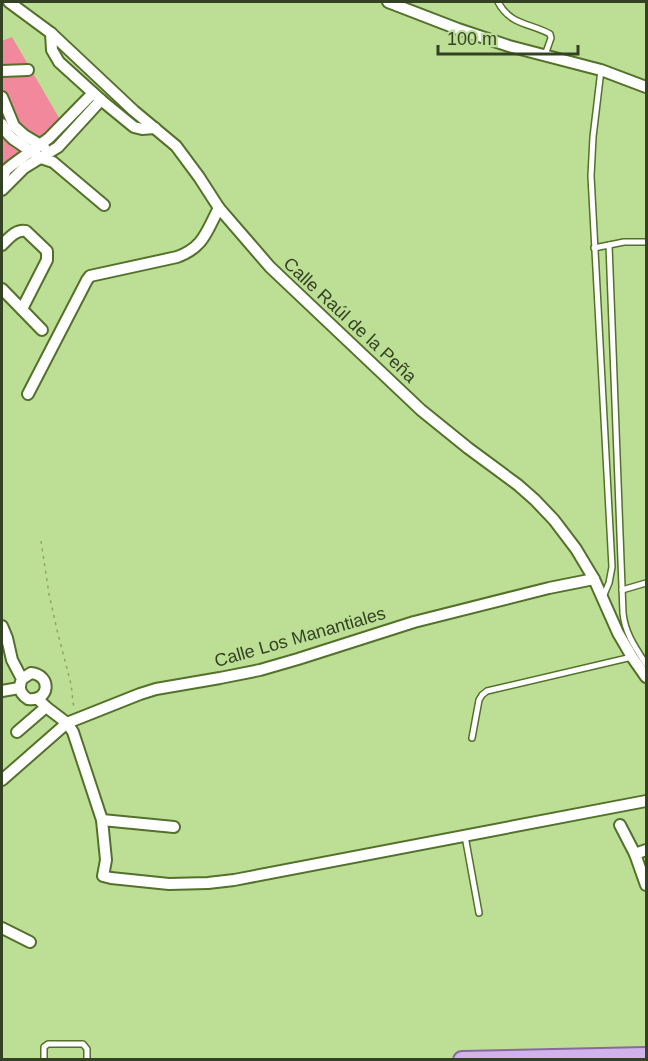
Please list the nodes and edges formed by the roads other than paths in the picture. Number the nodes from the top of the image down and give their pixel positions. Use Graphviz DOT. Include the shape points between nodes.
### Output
graph roads {
  1 [pos="2,2"];
  2 [pos="9,2"];
  3 [pos="388,2"];
  4 [pos="498,2"];
  5 [pos="51,33"];
  6 [pos="545,56"];
  7 [pos="28,70"];
  8 [pos="601,70"];
  9 [pos="2,71"];
  10 [pos="646,87"];
  11 [pos="97,96"];
  12 [pos="2,97"];
  13 [pos="74,121"];
  14 [pos="2,124"];
  15 [pos="155,128"];
  16 [pos="41,144"];
  17 [pos="31,151"];
  18 [pos="48,157"];
  19 [pos="2,180"];
  20 [pos="2,190"];
  21 [pos="104,205"];
  22 [pos="219,208"];
  23 [pos="3,240"];
  24 [pos="646,243"];
  25 [pos="609,245"];
  26 [pos="594,248"];
  27 [pos="2,289"];
  28 [pos="22,309"];
  29 [pos="42,330"];
  30 [pos="28,394"];
  31 [pos="594,579"];
  32 [pos="646,583"];
  33 [pos="622,590"];
  34 [pos="603,598"];
  35 [pos="2,626"];
  36 [pos="632,657"];
  37 [pos="646,664"];
  38 [pos="646,677"];
  39 [pos="21,683"];
  40 [pos="2,691"];
  41 [pos="42,703"];
  42 [pos="71,721"];
  43 [pos="17,732"];
  44 [pos="472,738"];
  45 [pos="2,780"];
  46 [pos="646,801"];
  47 [pos="102,820"];
  48 [pos="620,825"];
  49 [pos="174,827"];
  50 [pos="465,836"];
  51 [pos="646,850"];
  52 [pos="635,854"];
  53 [pos="646,885"];
  54 [pos="479,913"];
  55 [pos="2,928"];
  56 [pos="30,942"];
  57 [pos="646,1056"];
  58 [pos="44,1059"];
  59 [pos="87,1059"];
  60 [pos="462,1059"];
  61 [pos="520,1059"];
  1 -- 2 [label="street"];
  2 -- 5 [label="street, Calle Raúl de la Peña"];
  3 -- 6 [label="street"];
  4 -- 6 [label="lane" via="507,15 550,34"];
  5 -- 11 [label="street" via="52,50 59,62"];
  5 -- 15 [label="street, Calle Raúl de la Peña"];
  6 -- 8 [label="street"];
  7 -- 9 [label="street"];
  8 -- 10 [label="street"];
  8 -- 26 [label="lane" via="591,176"];
  11 -- 13 [label="street"];
  11 -- 15 [label="street" via="135,127"];
  12 -- 16 [label="street" via="14,126"];
  13 -- 16 [label="street"];
  13 -- 18 [label="street"];
  14 -- 17 [label="street" via="8,134"];
  15 -- 22 [label="street, Calle Raúl de la Peña" via="176,146"];
  16 -- 17 [label="street"];
  16 -- 18 [label="street"];
  17 -- 18 [label="street"];
  17 -- 19 [label="street" via="6,170"];
  18 -- 20 [label="street" via="24,168"];
  18 -- 21 [label="street"];
  22 -- 30 [label="street" via="201,241 187,253 90,276"];
  22 -- 31 [label="street, Calle Raúl de la Peña" via="270,267 421,410 535,500 576,549"];
  23 -- 28 [label="street" via="17,231 26,231 48,254"];
  24 -- 25 [label="lane"];
  25 -- 26 [label="lane"];
  25 -- 33 [label="lane"];
  26 -- 34 [label="lane" via="612,567"];
  27 -- 28 [label="street"];
  28 -- 29 [label="street"];
  31 -- 34 [label="street, Calle Raúl de la Peña"];
  31 -- 42 [label="street, Calle Los Manantiales" via="414,622 260,670 156,689"];
  32 -- 33 [label="lane"];
  33 -- 37 [label="lane" via="624,626"];
  34 -- 36 [label="street, Calle Raúl de la Peña"];
  35 -- 39 [label="street"];
  36 -- 38 [label="street, Calle Raúl de la Peña"];
  36 -- 44 [label="lane" via="488,691 479,700"];
  39 -- 40 [label="street"];
  39 -- 41 [label="street" via="21,693"];
  39 -- 41 [label="street" via="31,674 41,676 46,686"];
  41 -- 42 [label="street"];
  41 -- 43 [label="street"];
  42 -- 45 [label="street, Calle Los Manantiales"];
  42 -- 47 [label="street"];
  46 -- 50 [label="street"];
  47 -- 49 [label="street"];
  47 -- 50 [label="street" via="106,860 103,876 169,884 234,880"];
  48 -- 52 [label="street"];
  50 -- 54 [label="lane"];
  51 -- 52 [label="street"];
  52 -- 53 [label="street"];
  55 -- 56 [label="street"];
  57 -- 61 [label="main road"];
  58 -- 59 [label="lane" via="48,1044 83,1044 87,1047"];
  60 -- 61 [label="main road"];
}
